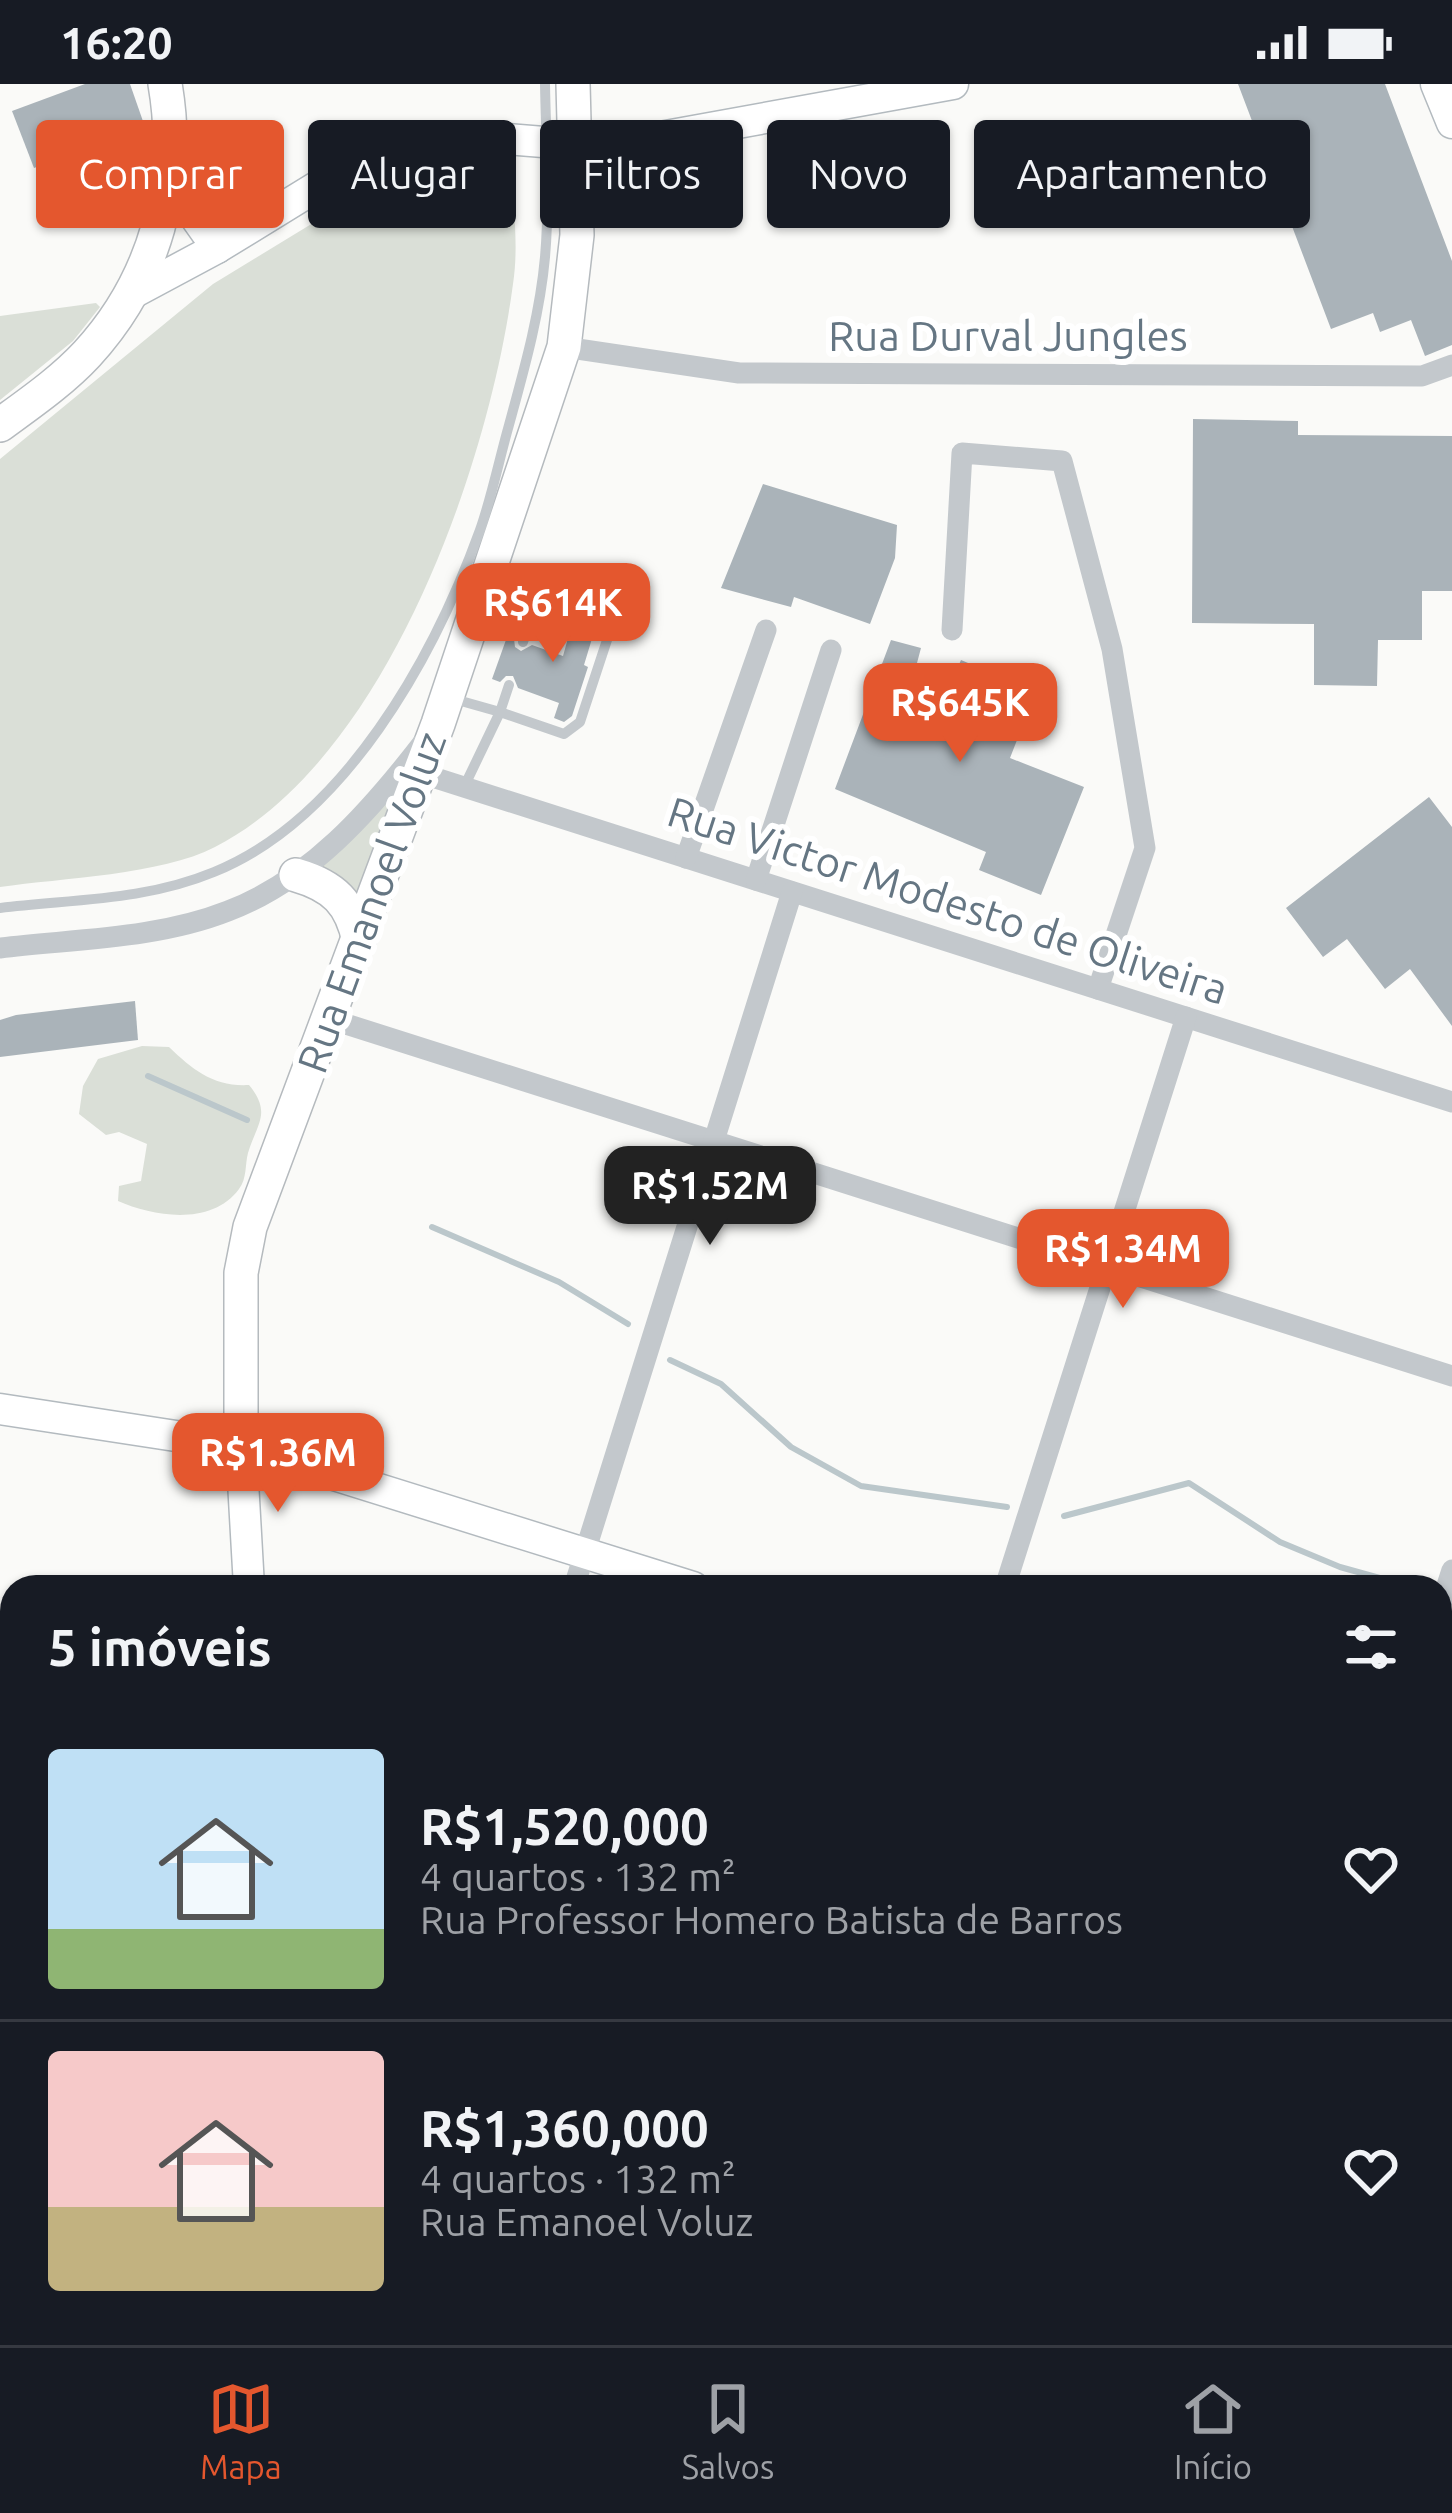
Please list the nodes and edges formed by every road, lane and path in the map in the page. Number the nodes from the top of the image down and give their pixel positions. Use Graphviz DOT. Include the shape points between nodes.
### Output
graph roads {
  1 [pos="165,84"];
  2 [pos="545,84"];
  3 [pos="573,84"];
  4 [pos="953,84"];
  5 [pos="1436,84"];
  6 [pos="169,120"];
  7 [pos="555,120"];
  8 [pos="566,120"];
  9 [pos="743,122"];
  10 [pos="1452,123"];
  11 [pos="540,142"];
  12 [pos="158,228"];
  13 [pos="204,228"];
  14 [pos="549,228"];
  15 [pos="576,228"];
  16 [pos="218,248"];
  17 [pos="133,293"];
  18 [pos="564,347"];
  19 [pos="1452,365"];
  20 [pos="0,425"];
  21 [pos="490,564"];
  22 [pos="537,602"];
  23 [pos="575,615"];
  24 [pos="598,622"];
  25 [pos="766,629"];
  26 [pos="952,630"];
  27 [pos="523,642"];
  28 [pos="831,650"];
  29 [pos="509,685"];
  30 [pos="442,710"];
  31 [pos="500,712"];
  32 [pos="420,773"];
  33 [pos="464,788"];
  34 [pos="686,858"];
  35 [pos="296,875"];
  36 [pos="756,880"];
  37 [pos="793,892"];
  38 [pos="0,908"];
  39 [pos="359,941"];
  40 [pos="0,948"];
  41 [pos="1098,989"];
  42 [pos="1186,1017"];
  43 [pos="330,1019"];
  44 [pos="1452,1102"];
  45 [pos="714,1141"];
  46 [pos="1107,1267"];
  47 [pos="1452,1376"];
  48 [pos="0,1408"];
  49 [pos="242,1446"];
  50 [pos="584,1553"];
  51 [pos="248,1575"];
  52 [pos="578,1575"];
  53 [pos="655,1575"];
  54 [pos="1009,1575"];
  1 -- 6 [label="main road"];
  2 -- 7 [label="lane"];
  3 -- 8 [label="main road, Rua Emanoel Voluz"];
  4 -- 9 [label="main road"];
  5 -- 10 [label="main road"];
  11 -- 16 [label="main road" via="463,142 344,170"];
  12 -- 17 [label="main road"];
  13 -- 16 [label="main road"];
  14 -- 38 [label="lane" via="530,347 481,529 437,632 375,736 326,794 218,871 153,893"];
  15 -- 18 [label="main road, Rua Emanoel Voluz"];
  16 -- 17 [label="main road"];
  17 -- 20 [label="main road" via="87,354"];
  18 -- 19 [label="street, Rua Durval Jungles" via="739,373 1422,376"];
  18 -- 21 [label="main road, Rua Emanoel Voluz"];
  21 -- 22 [label="lane"];
  21 -- 30 [label="main road, Rua Emanoel Voluz"];
  22 -- 23 [label="lane"];
  22 -- 27 [label="lane"];
  24 -- 31 [label="lane" via="608,637 573,730 564,734"];
  25 -- 34 [label="street"];
  26 -- 41 [label="street" via="962,453 1062,461 1112,649 1145,848"];
  28 -- 36 [label="street"];
  29 -- 31 [label="lane"];
  30 -- 31 [label="lane"];
  30 -- 32 [label="main road, Rua Emanoel Voluz"];
  30 -- 35 [label="street" via="351,828"];
  31 -- 33 [label="lane"];
  32 -- 33 [label="street, Rua Victor Modesto de Oliveira"];
  32 -- 39 [label="main road, Rua Emanoel Voluz"];
  33 -- 34 [label="street, Rua Victor Modesto de Oliveira"];
  34 -- 36 [label="street, Rua Victor Modesto de Oliveira"];
  35 -- 39 [label="main road" via="340,896"];
  35 -- 40 [label="street" via="186,924"];
  36 -- 37 [label="street, Rua Victor Modesto de Oliveira"];
  37 -- 41 [label="street, Rua Victor Modesto de Oliveira"];
  37 -- 45 [label="street"];
  39 -- 43 [label="main road, Rua Emanoel Voluz"];
  41 -- 42 [label="street, Rua Victor Modesto de Oliveira"];
  42 -- 44 [label="street, Rua Victor Modesto de Oliveira"];
  42 -- 46 [label="street"];
  43 -- 45 [label="street"];
  43 -- 49 [label="main road, Rua Emanoel Voluz" via="250,1227 241,1274"];
  45 -- 46 [label="street"];
  45 -- 50 [label="street"];
  46 -- 47 [label="street"];
  46 -- 54 [label="street"];
  48 -- 49 [label="main road"];
  49 -- 50 [label="main road"];
  49 -- 51 [label="main road, Rua Emanoel Voluz"];
  50 -- 52 [label="street"];
  50 -- 53 [label="main road"];
}
